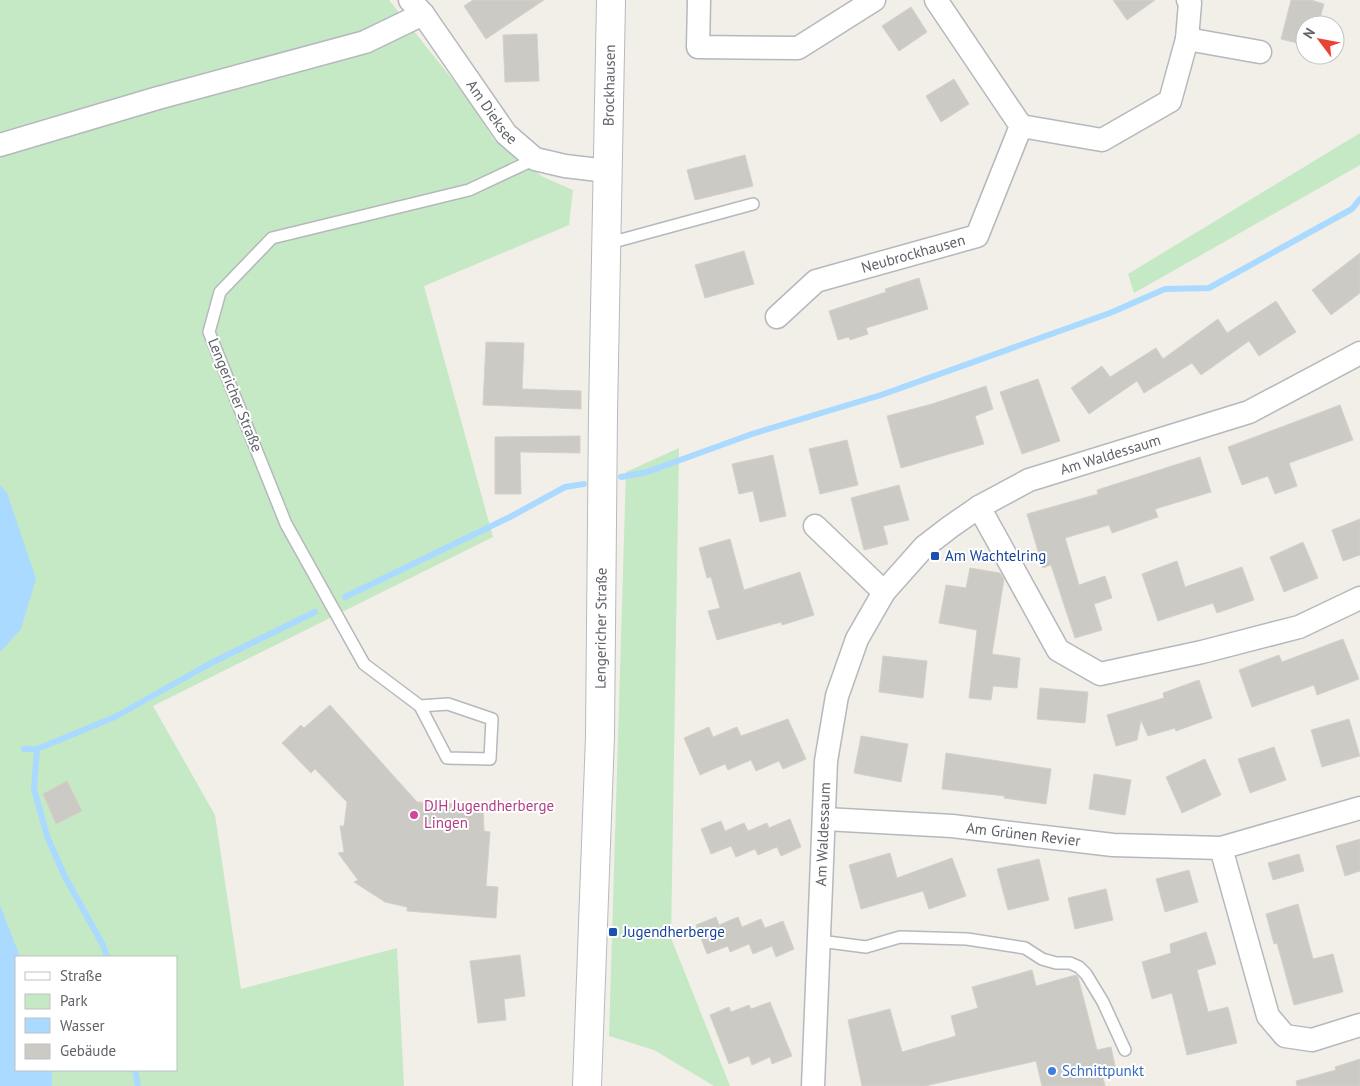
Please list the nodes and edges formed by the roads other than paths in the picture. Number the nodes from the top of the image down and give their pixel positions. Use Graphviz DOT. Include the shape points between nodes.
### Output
graph roads {
  1 [pos="611,0"];
  2 [pos="699,0"];
  3 [pos="874,0"];
  4 [pos="936,0"];
  5 [pos="1188,0"];
  6 [pos="417,7"];
  7 [pos="1187,39"];
  8 [pos="1260,52"];
  9 [pos="1021,126"];
  10 [pos="0,145"];
  11 [pos="535,159"];
  12 [pos="607,171"];
  13 [pos="753,204"];
  14 [pos="606,244"];
  15 [pos="776,317"];
  16 [pos="1360,353"];
  17 [pos="979,507"];
  18 [pos="815,526"];
  19 [pos="884,592"];
  20 [pos="1360,598"];
  21 [pos="420,706"];
  22 [pos="1360,808"];
  23 [pos="825,819"];
  24 [pos="1221,848"];
  25 [pos="820,941"];
  26 [pos="1360,1025"];
  27 [pos="1125,1050"];
  28 [pos="587,1086"];
  29 [pos="813,1086"];
  1 -- 12 [label="main road, Brockhausen"];
  2 -- 3 [label="street" via="698,47 798,48"];
  4 -- 9 [label="street"];
  5 -- 7 [label="street"];
  6 -- 10 [label="street" via="365,42"];
  6 -- 11 [label="street, Am Dieksee" via="506,134"];
  7 -- 8 [label="street"];
  7 -- 9 [label="street" via="1170,101 1102,140"];
  9 -- 15 [label="street, Neubrockhausen" via="977,236 816,281"];
  11 -- 12 [label="street, Am Dieksee"];
  11 -- 21 [label="lane, Lengericher Straße" via="469,190 272,238 220,292 209,332 286,524 364,664"];
  12 -- 14 [label="main road, Lengericher Straße"];
  13 -- 14 [label="lane"];
  14 -- 28 [label="main road, Lengericher Straße" via="600,736"];
  16 -- 17 [label="street, Am Waldessaum" via="1249,412 1029,480"];
  17 -- 19 [label="street, Am Waldessaum" via="924,547"];
  17 -- 20 [label="street" via="1058,650 1100,674 1298,627"];
  18 -- 19 [label="street"];
  19 -- 23 [label="street, Am Waldessaum" via="857,640 837,696 826,760"];
  21 -- 21 [label="lane, Lengericher Straße" via="447,758 490,759 492,719 448,704"];
  22 -- 24 [label="street, Am Grünen Revier"];
  23 -- 24 [label="street, Am Grünen Revier" via="952,826 1113,845"];
  23 -- 25 [label="street, Am Waldessaum"];
  24 -- 26 [label="street" via="1268,1016 1285,1036 1312,1040"];
  25 -- 27 [label="lane" via="866,946 900,937 967,940 1025,948 1042,959 1070,963 1086,974"];
  25 -- 29 [label="street, Am Waldessaum"];
}
